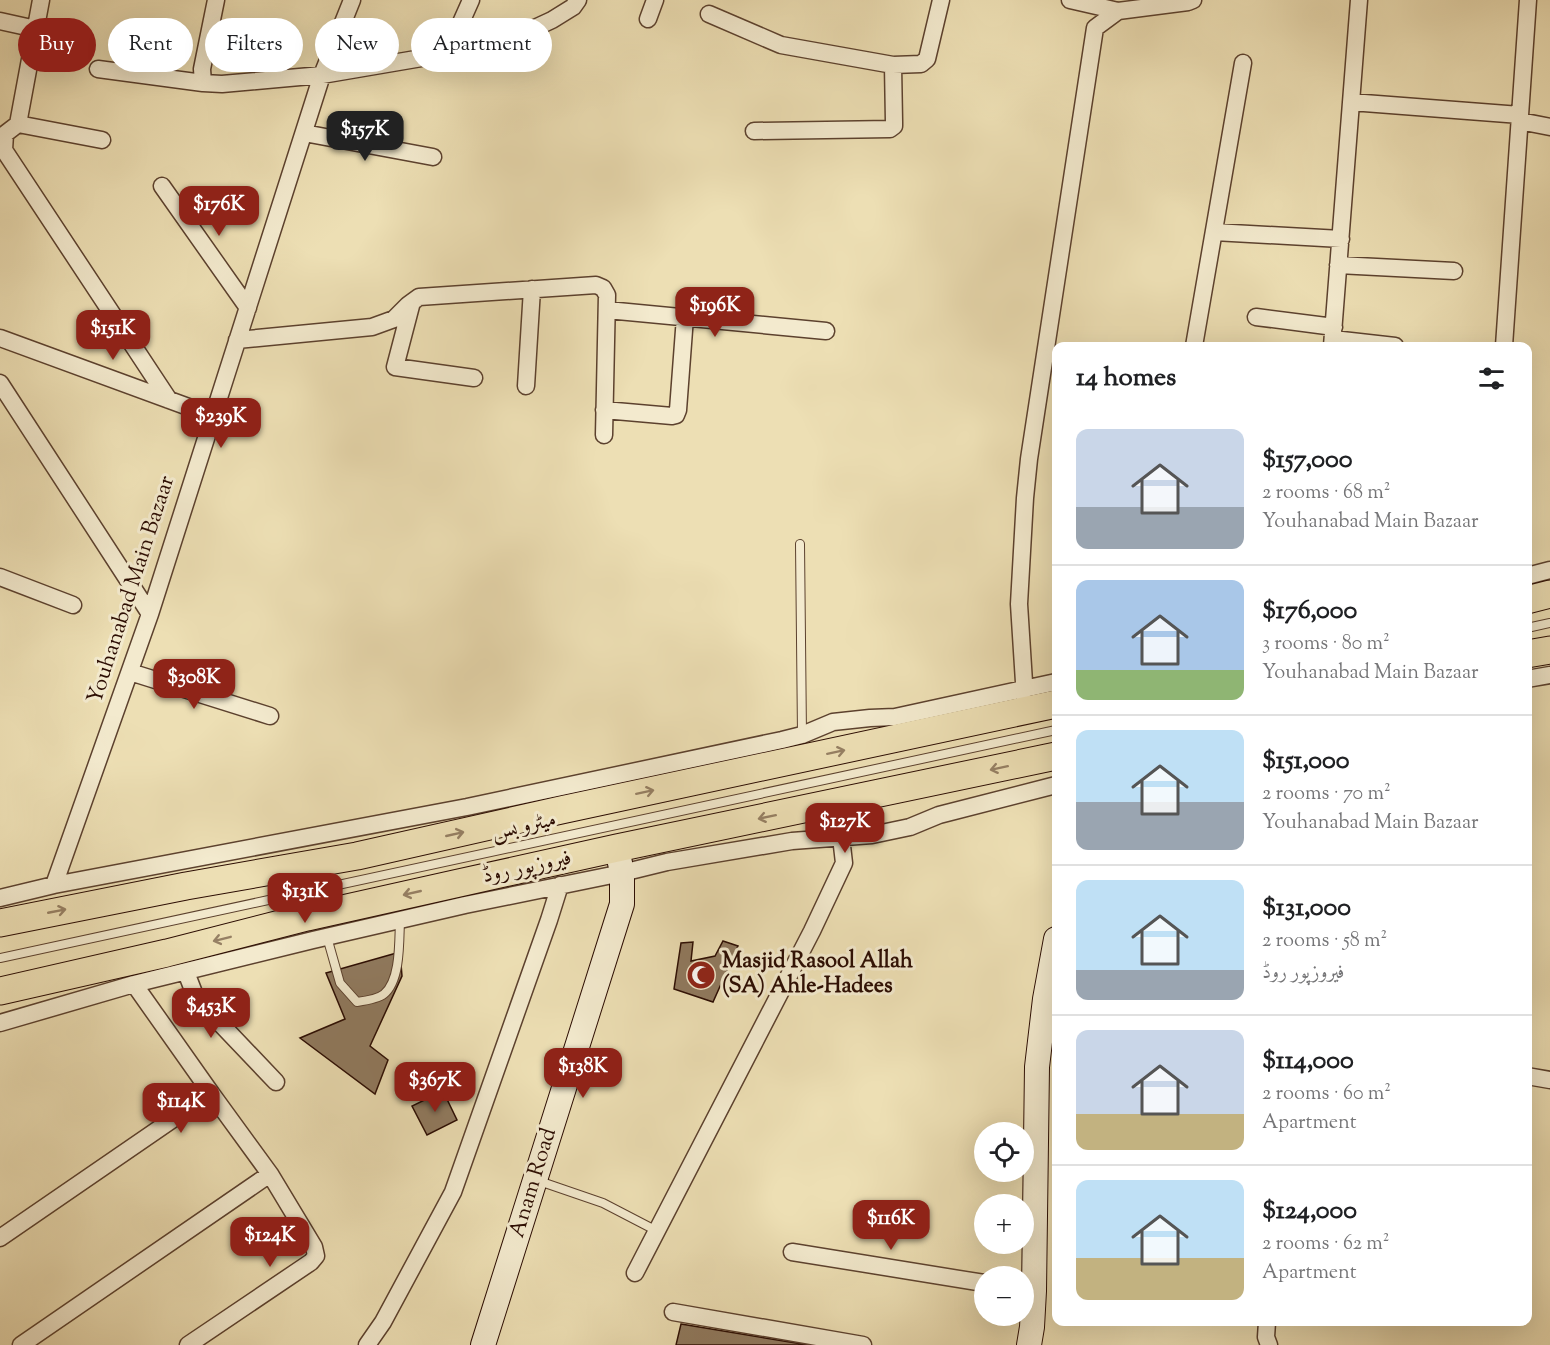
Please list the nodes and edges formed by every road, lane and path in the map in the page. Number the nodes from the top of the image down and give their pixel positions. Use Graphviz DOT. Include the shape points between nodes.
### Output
graph roads {
  1 [pos="41,0"];
  2 [pos="216,0"];
  3 [pos="352,0"];
  4 [pos="471,0"];
  5 [pos="578,0"];
  6 [pos="656,0"];
  7 [pos="941,0"];
  8 [pos="1070,0"];
  9 [pos="1193,0"];
  10 [pos="1359,0"];
  11 [pos="1528,0"];
  12 [pos="1118,11"];
  13 [pos="709,14"];
  14 [pos="38,18"];
  15 [pos="463,18"];
  16 [pos="648,19"];
  17 [pos="552,20"];
  18 [pos="0,21"];
  19 [pos="18,25"];
  20 [pos="411,60"];
  21 [pos="1242,63"];
  22 [pos="893,65"];
  23 [pos="98,69"];
  24 [pos="28,72"];
  25 [pos="322,75"];
  26 [pos="203,83"];
  27 [pos="1351,102"];
  28 [pos="1520,118"];
  29 [pos="18,124"];
  30 [pos="1550,127"];
  31 [pos="754,131"];
  32 [pos="304,133"];
  33 [pos="102,140"];
  34 [pos="433,157"];
  35 [pos="162,186"];
  36 [pos="1214,232"];
  37 [pos="1341,239"];
  38 [pos="1338,265"];
  39 [pos="1454,271"];
  40 [pos="532,289"];
  41 [pos="412,302"];
  42 [pos="248,308"];
  43 [pos="607,310"];
  44 [pos="685,317"];
  45 [pos="1256,317"];
  46 [pos="826,331"];
  47 [pos="0,338"];
  48 [pos="1333,338"];
  49 [pos="237,340"];
  50 [pos="1195,342"];
  51 [pos="1364,342"];
  52 [pos="1504,342"];
  53 [pos="474,378"];
  54 [pos="0,383"];
  55 [pos="526,386"];
  56 [pos="169,400"];
  57 [pos="604,410"];
  58 [pos="213,416"];
  59 [pos="603,435"];
  60 [pos="800,544"];
  61 [pos="1550,570"];
  62 [pos="1532,575"];
  63 [pos="0,578"];
  64 [pos="1550,594"];
  65 [pos="1532,599"];
  66 [pos="73,605"];
  67 [pos="150,614"];
  68 [pos="1550,622"];
  69 [pos="1532,627"];
  70 [pos="1550,650"];
  71 [pos="1532,653"];
  72 [pos="130,672"];
  73 [pos="1550,675"];
  74 [pos="1532,678"];
  75 [pos="1052,684"];
  76 [pos="1025,700"];
  77 [pos="1052,703"];
  78 [pos="270,716"];
  79 [pos="802,735"];
  80 [pos="1052,752"];
  81 [pos="1052,752"];
  82 [pos="1052,786"];
  83 [pos="841,837"];
  84 [pos="620,860"];
  85 [pos="54,885"];
  86 [pos="560,885"];
  87 [pos="462,894"];
  88 [pos="0,898"];
  89 [pos="400,919"];
  90 [pos="0,923"];
  91 [pos="316,931"];
  92 [pos="0,958"];
  93 [pos="1052,961"];
  94 [pos="186,972"];
  95 [pos="134,984"];
  96 [pos="0,991"];
  97 [pos="0,1023"];
  98 [pos="1532,1077"];
  99 [pos="1550,1080"];
  100 [pos="276,1082"];
  101 [pos="211,1093"];
  102 [pos="270,1174"];
  103 [pos="535,1180"];
  104 [pos="657,1231"];
  105 [pos="0,1238"];
  106 [pos="792,1252"];
  107 [pos="1029,1266"];
  108 [pos="635,1273"];
  109 [pos="974,1281"];
  110 [pos="673,1312"];
  111 [pos="1032,1326"];
  112 [pos="1267,1326"];
  113 [pos="21,1345"];
  114 [pos="188,1345"];
  115 [pos="367,1345"];
  116 [pos="483,1345"];
  117 [pos="863,1345"];
  118 [pos="1029,1345"];
  119 [pos="1269,1345"];
  1 -- 14 [label="street"];
  2 -- 26 [label="street" via="202,69"];
  3 -- 25 [label="street, Youhanabad Main Bazaar"];
  4 -- 15 [label="street"];
  5 -- 17 [label="street"];
  6 -- 16 [label="street"];
  7 -- 22 [label="street" via="927,59 921,64"];
  8 -- 12 [label="street"];
  9 -- 12 [label="street"];
  10 -- 27 [label="street"];
  11 -- 28 [label="street"];
  12 -- 76 [label="street" via="1095,28 1029,459 1019,604"];
  13 -- 22 [label="street" via="781,45"];
  18 -- 19 [label="street"];
  20 -- 25 [label="street"];
  21 -- 36 [label="street"];
  22 -- 31 [label="street" via="894,126 890,129"];
  23 -- 26 [label="street"];
  24 -- 29 [label="street"];
  25 -- 26 [label="street"];
  25 -- 32 [label="street, Youhanabad Main Bazaar"];
  27 -- 28 [label="street"];
  27 -- 37 [label="street"];
  28 -- 30 [label="street"];
  28 -- 52 [label="street"];
  29 -- 33 [label="street"];
  29 -- 56 [label="street" via="5,134 4,150"];
  32 -- 34 [label="street"];
  32 -- 42 [label="street, Youhanabad Main Bazaar"];
  35 -- 42 [label="street"];
  36 -- 37 [label="street"];
  36 -- 50 [label="street"];
  37 -- 38 [label="street"];
  38 -- 39 [label="street"];
  38 -- 48 [label="street"];
  40 -- 41 [label="street" via="419,297"];
  40 -- 43 [label="street" via="596,285 607,295"];
  40 -- 55 [label="street"];
  41 -- 49 [label="street" via="394,319 372,327"];
  41 -- 53 [label="street" via="395,367"];
  42 -- 49 [label="street, Youhanabad Main Bazaar"];
  43 -- 44 [label="street"];
  43 -- 57 [label="street"];
  44 -- 46 [label="street"];
  44 -- 57 [label="street" via="676,415"];
  45 -- 48 [label="street"];
  47 -- 56 [label="street"];
  48 -- 51 [label="street"];
  49 -- 58 [label="street, Youhanabad Main Bazaar"];
  54 -- 67 [label="street"];
  56 -- 58 [label="street"];
  57 -- 59 [label="street"];
  58 -- 67 [label="street, Youhanabad Main Bazaar"];
  60 -- 79 [label="lane"];
  61 -- 62 [label="street"];
  63 -- 66 [label="street"];
  64 -- 65 [label="main road"];
  67 -- 72 [label="street, Youhanabad Main Bazaar"];
  68 -- 69 [label="lane"];
  70 -- 71 [label="main road"];
  72 -- 78 [label="street"];
  72 -- 85 [label="street, Youhanabad Main Bazaar"];
  73 -- 74 [label="street"];
  75 -- 76 [label="street"];
  76 -- 77 [label="main road"];
  76 -- 79 [label="street" via="833,722"];
  90 -- 76 [label="main road, one-way" via="357,856"];
  79 -- 85 [label="street" via="467,807"];
  80 -- 84 [label="main road, فیروزپور روڈ, one-way"];
  81 -- 92 [label="lane, میٹرو بس"];
  82 -- 83 [label="street" via="939,815 910,827 872,836"];
  83 -- 84 [label="street" via="667,862"];
  83 -- 104 [label="street" via="844,863"];
  84 -- 86 [label="street"];
  84 -- 87 [label="main road, فیروزپور روڈ"];
  84 -- 103 [label="street, Anam Road" via="622,904"];
  85 -- 88 [label="street"];
  86 -- 87 [label="street"];
  86 -- 115 [label="street" via="453,1192"];
  87 -- 89 [label="street"];
  87 -- 91 [label="main road, فیروزپور روڈ, one-way"];
  89 -- 91 [label="street"];
  89 -- 91 [label="lane" via="397,967 391,984 383,996 357,1002 340,983"];
  91 -- 94 [label="street"];
  91 -- 96 [label="main road, فیروزپور روڈ, one-way" via="167,953"];
  93 -- 107 [label="street" via="1036,1067"];
  94 -- 95 [label="street"];
  94 -- 100 [label="street" via="196,998"];
  95 -- 97 [label="street"];
  95 -- 101 [label="street"];
  98 -- 99 [label="street"];
  101 -- 102 [label="street"];
  101 -- 105 [label="street"];
  102 -- 113 [label="street"];
  102 -- 114 [label="street" via="316,1256"];
  103 -- 104 [label="lane" via="603,1203"];
  103 -- 116 [label="street, Anam Road"];
  104 -- 108 [label="street"];
  106 -- 109 [label="street"];
  110 -- 117 [label="street"];
  111 -- 118 [label="street"];
  112 -- 119 [label="street"];
}
